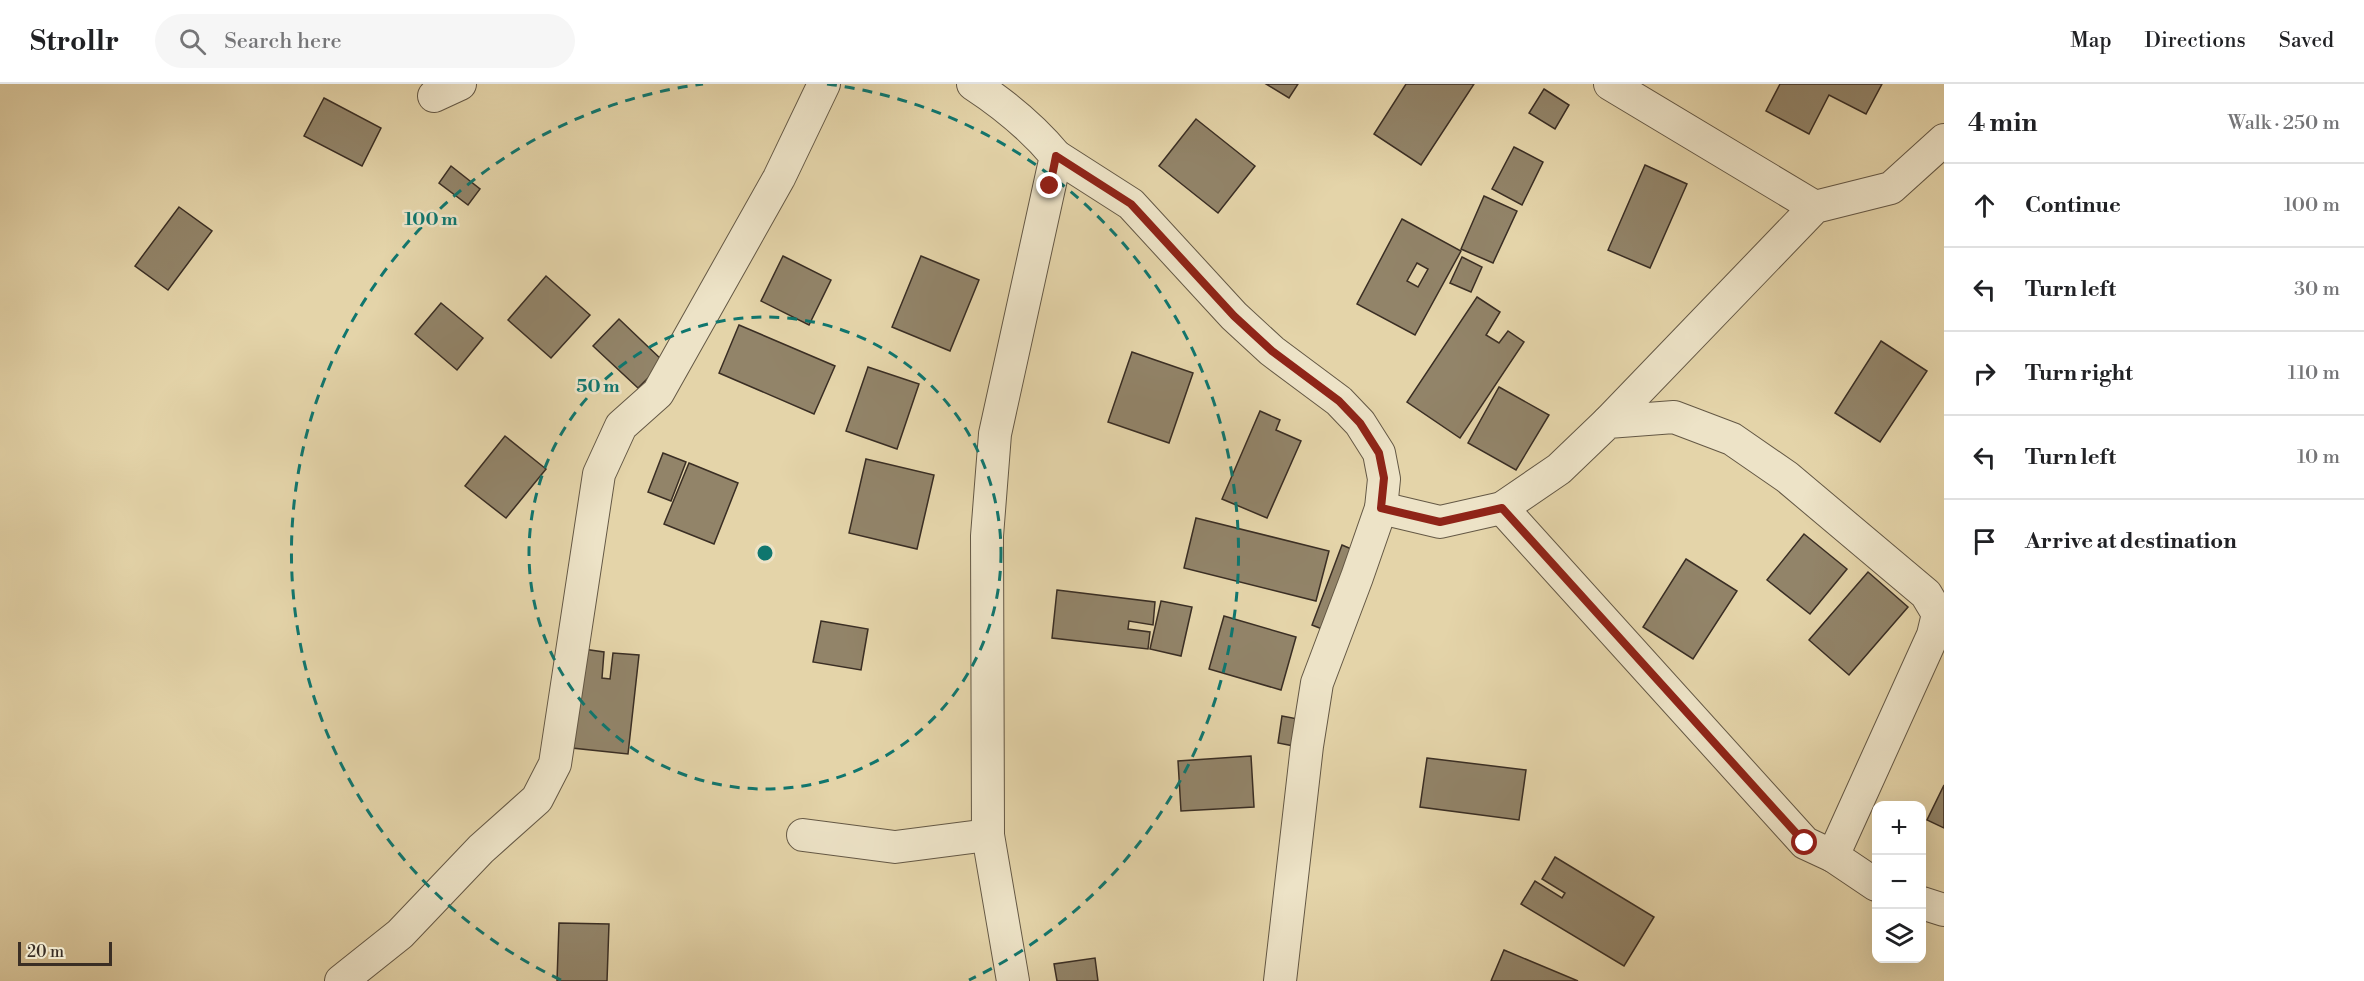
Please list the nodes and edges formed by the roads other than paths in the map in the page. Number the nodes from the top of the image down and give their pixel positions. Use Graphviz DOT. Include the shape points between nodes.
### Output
graph roads {
  1 [pos="824,84"];
  2 [pos="973,84"];
  3 [pos="1610,84"];
  4 [pos="1944,140"];
  5 [pos="1056,156"];
  6 [pos="1815,207"];
  7 [pos="1608,422"];
  8 [pos="1381,508"];
  9 [pos="1502,508"];
  10 [pos="803,835"];
  11 [pos="988,835"];
  12 [pos="1833,856"];
  13 [pos="1872,882"];
  14 [pos="1926,904"];
  15 [pos="1944,910"];
  16 [pos="342,981"];
  17 [pos="1013,981"];
  18 [pos="1280,981"];
  1 -- 16 [label="street" via="779,178 658,393 621,426 599,474 555,764 537,799 481,849 400,934"];
  2 -- 5 [label="street" via="1011,109"];
  3 -- 6 [label="street"];
  4 -- 6 [label="street" via="1891,188"];
  5 -- 8 [label="street" via="1131,204 1234,316 1272,351 1339,401 1360,423 1379,453 1384,478"];
  5 -- 11 [label="street" via="995,434 987,536"];
  6 -- 7 [label="street"];
  7 -- 9 [label="street" via="1558,469"];
  7 -- 12 [label="street" via="1674,417 1732,439 1787,477 1926,594 1938,614 1933,635"];
  8 -- 9 [label="street" via="1440,522"];
  8 -- 18 [label="street" via="1317,683 1306,746"];
  9 -- 12 [label="street" via="1805,843"];
  10 -- 11 [label="street" via="895,847"];
  11 -- 17 [label="street"];
  12 -- 13 [label="street"];
  14 -- 15 [label="street"];
}
